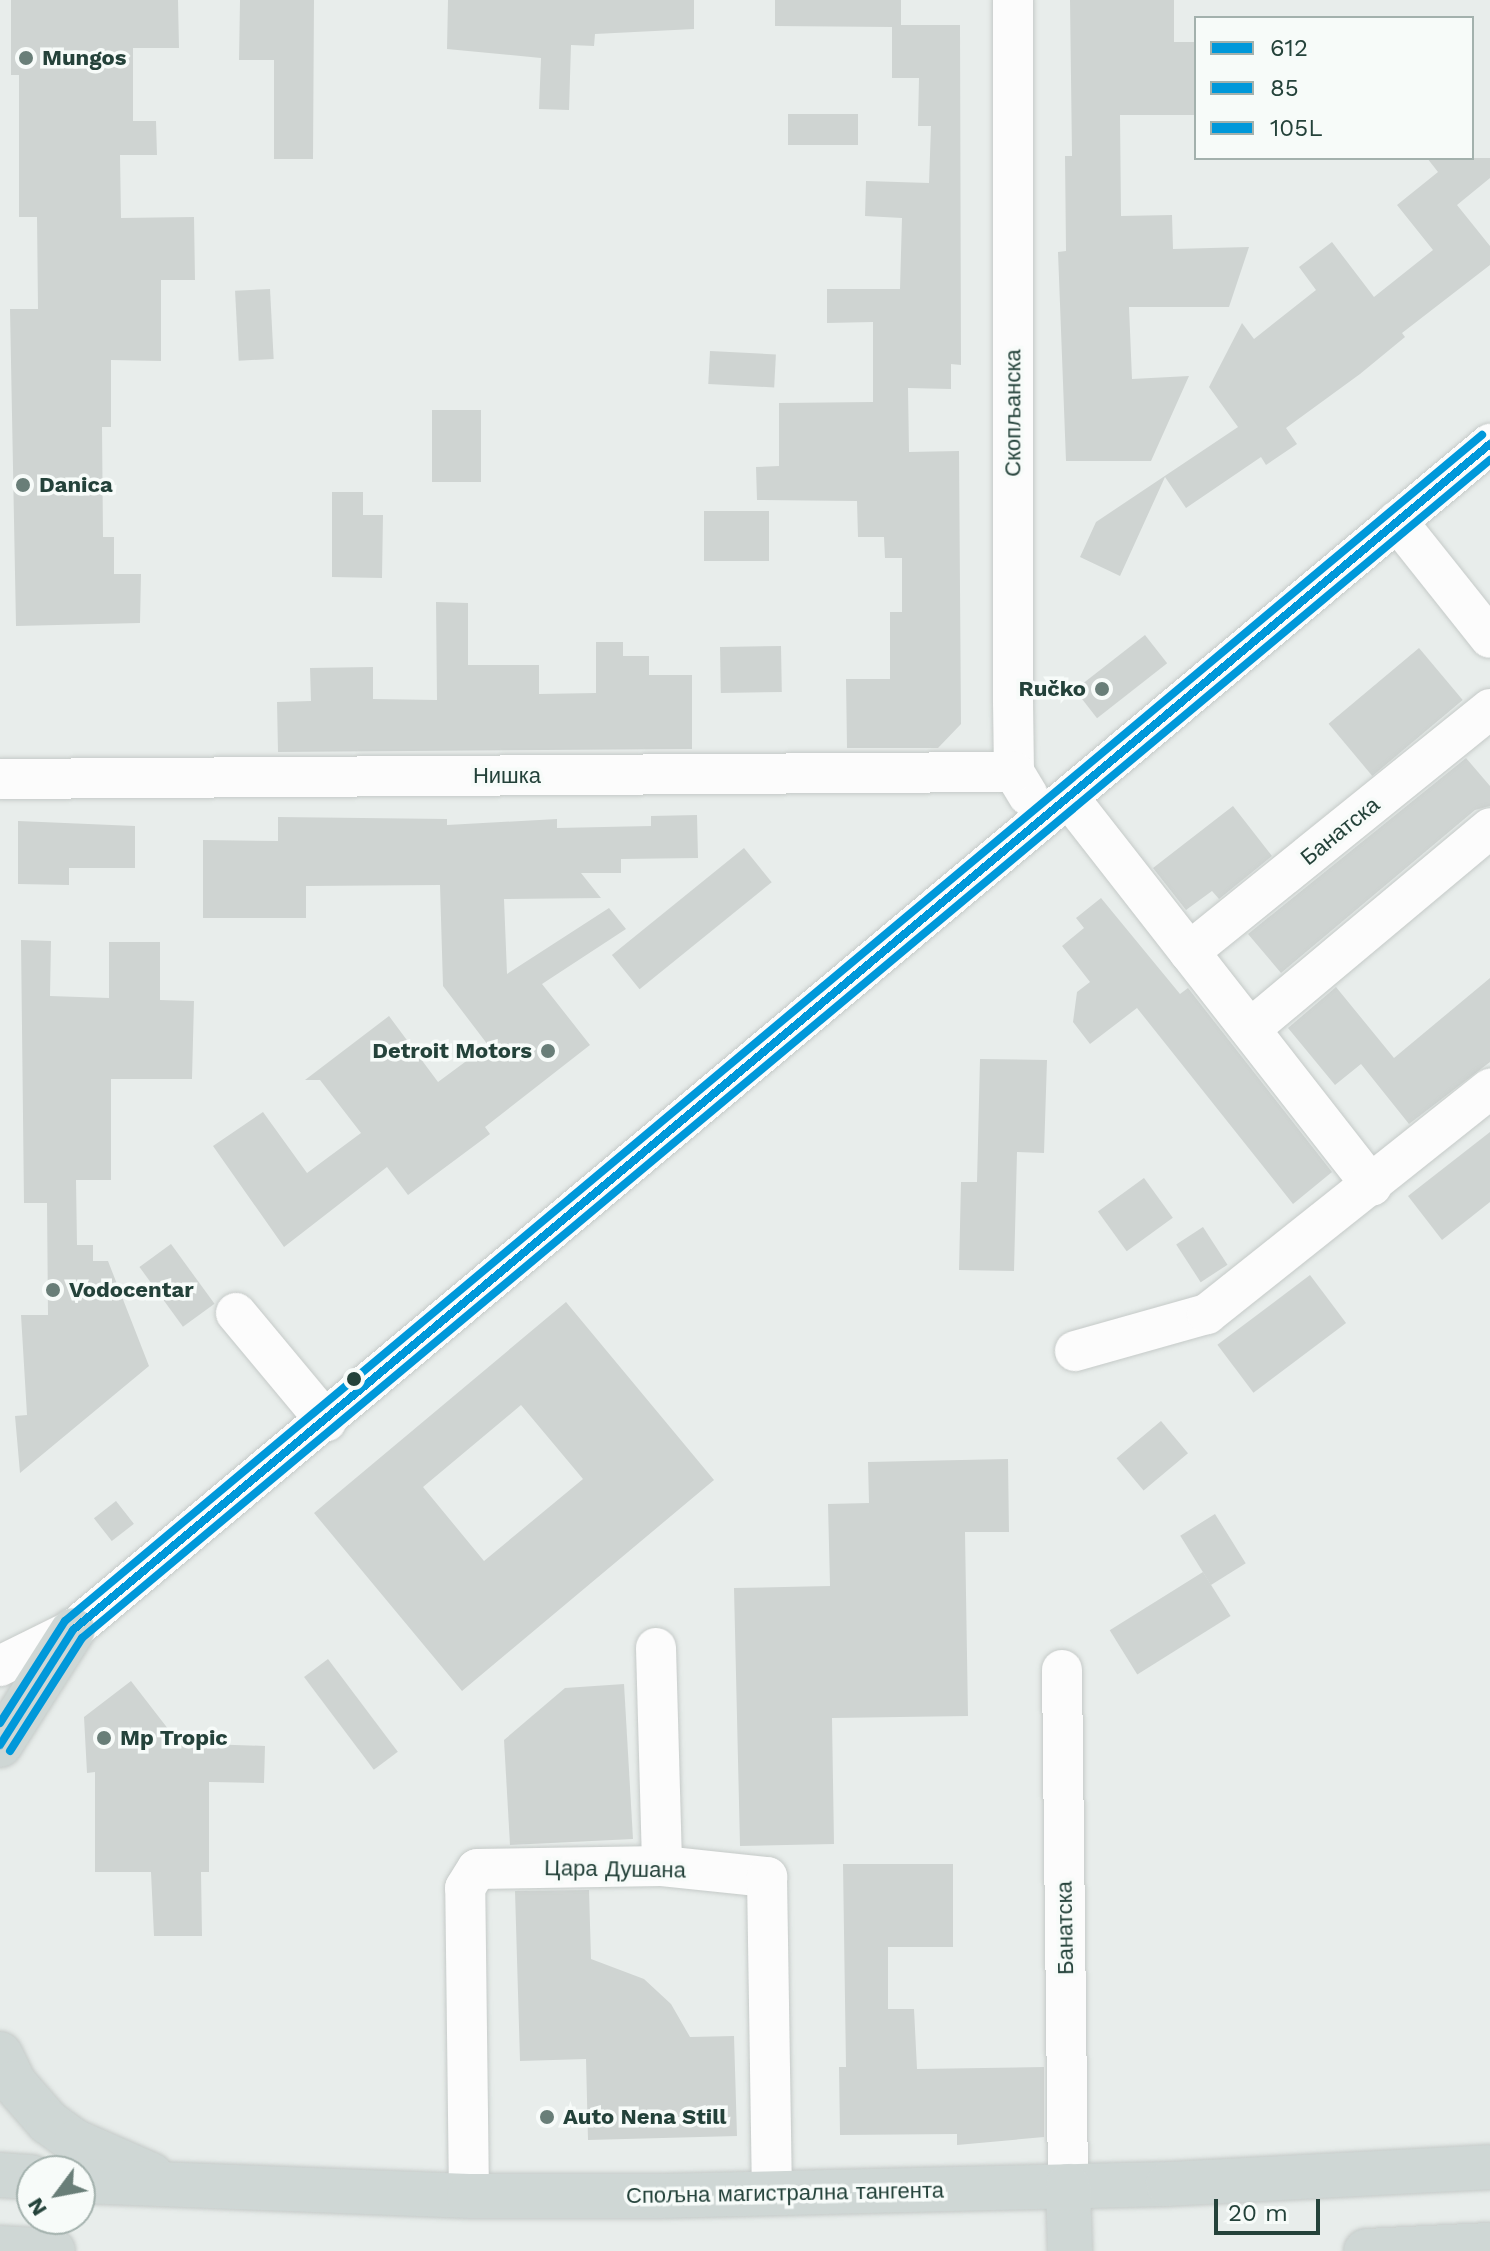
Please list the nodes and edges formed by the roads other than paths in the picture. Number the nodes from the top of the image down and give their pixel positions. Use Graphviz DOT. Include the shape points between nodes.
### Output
graph roads {
  1 [pos="1013,0"];
  2 [pos="1490,444"];
  3 [pos="1397,521"];
  4 [pos="1490,638"];
  5 [pos="1490,709"];
  6 [pos="1014,772"];
  7 [pos="0,779"];
  8 [pos="1058,807"];
  9 [pos="1490,828"];
  10 [pos="1189,952"];
  11 [pos="1250,1029"];
  12 [pos="1490,1089"];
  13 [pos="1372,1186"];
  14 [pos="236,1313"];
  15 [pos="1075,1351"];
  16 [pos="326,1421"];
  17 [pos="73,1630"];
  18 [pos="656,1648"];
  19 [pos="0,1666"];
  20 [pos="1062,1670"];
  21 [pos="0,1745"];
  22 [pos="662,1866"];
  23 [pos="0,2054"];
  24 [pos="1490,2167"];
  25 [pos="96,2182"];
  26 [pos="1068,2186"];
  27 [pos="179,2187"];
  28 [pos="772,2193"];
  29 [pos="469,2196"];
  30 [pos="1490,2245"];
  31 [pos="0,2248"];
  32 [pos="53,2251"];
  33 [pos="1070,2251"];
  34 [pos="1366,2251"];
  1 -- 6 [label="street, Скопљанска"];
  2 -- 3 [label="street"];
  3 -- 4 [label="street"];
  3 -- 8 [label="street"];
  5 -- 10 [label="street, Банатска"];
  6 -- 7 [label="street, Нишка"];
  6 -- 8 [label="street"];
  8 -- 10 [label="street"];
  8 -- 16 [label="street"];
  9 -- 11 [label="street"];
  10 -- 11 [label="street"];
  11 -- 13 [label="street"];
  12 -- 13 [label="street"];
  13 -- 15 [label="street" via="1207,1314"];
  14 -- 16 [label="street"];
  16 -- 17 [label="street"];
  17 -- 19 [label="street"];
  17 -- 21 [label="main road"];
  18 -- 22 [label="street"];
  20 -- 26 [label="street, Банатска"];
  22 -- 28 [label="street, Цара Душана" via="767,1877"];
  22 -- 29 [label="street, Цара Душана" via="477,1869 465,1888"];
  23 -- 27 [label="main road" via="14,2083 48,2122 76,2142"];
  24 -- 26 [label="main road, Спољна магистрална тангента"];
  25 -- 27 [label="main road, Спољна магистрална тангента"];
  26 -- 28 [label="main road, Спољна магистрална тангента"];
  26 -- 33 [label="main road"];
  27 -- 29 [label="main road, Спољна магистрална тангента"];
  28 -- 29 [label="main road, Спољна магистрална тангента"];
  30 -- 34 [label="main road"];
  31 -- 32 [label="main road"];
}
